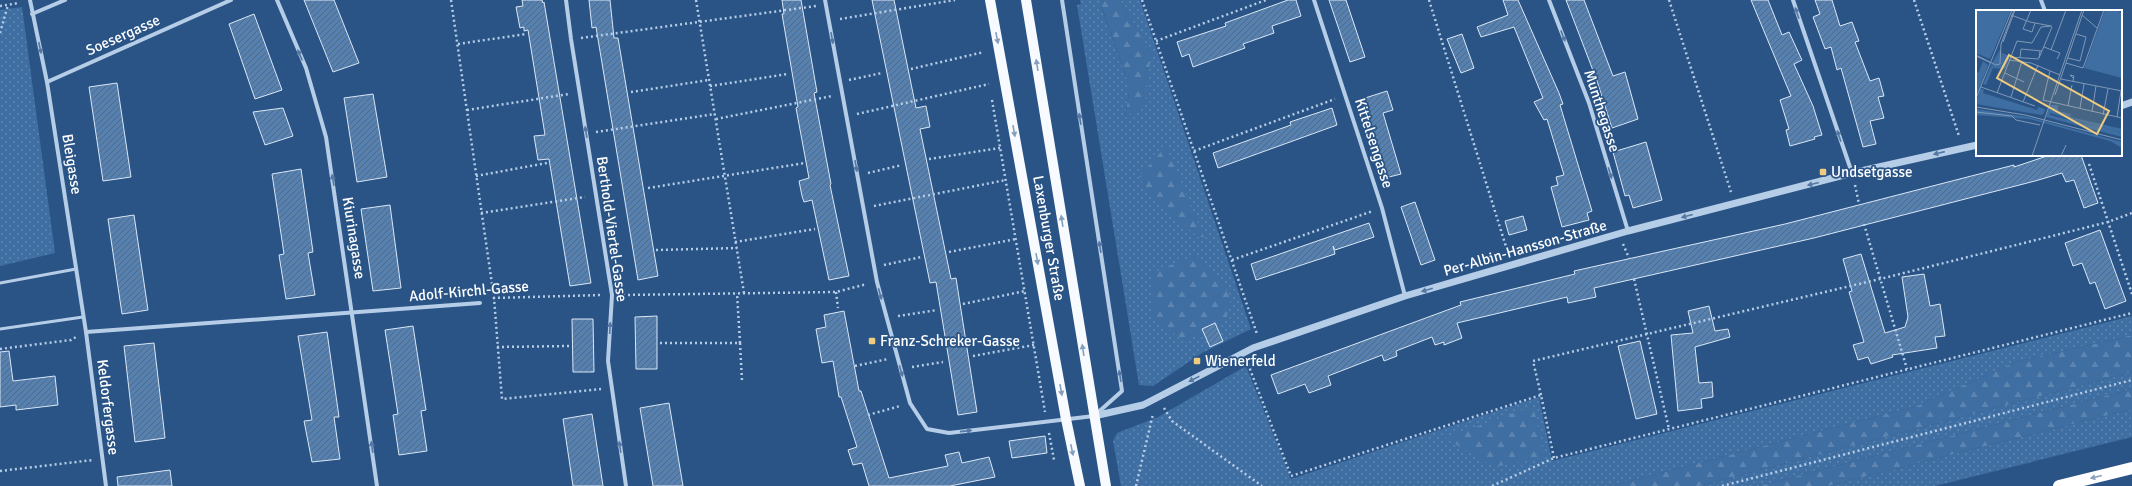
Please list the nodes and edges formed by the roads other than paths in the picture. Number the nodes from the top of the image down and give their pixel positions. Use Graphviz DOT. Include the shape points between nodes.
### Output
graph roads {
  1 [pos="65,0"];
  2 [pos="231,0"];
  3 [pos="277,0"];
  4 [pos="566,0"];
  5 [pos="990,0"];
  6 [pos="1026,0"];
  7 [pos="1062,0"];
  8 [pos="1314,0"];
  9 [pos="1549,0"];
  10 [pos="1793,0"];
  11 [pos="2041,0"];
  12 [pos="30,1"];
  13 [pos="826,2"];
  14 [pos="2045,10"];
  15 [pos="32,14"];
  16 [pos="47,82"];
  17 [pos="2132,102"];
  18 [pos="2122,106"];
  19 [pos="1976,145"];
  20 [pos="1852,173"];
  21 [pos="1628,231"];
  22 [pos="76,269"];
  23 [pos="0,283"];
  24 [pos="1405,296"];
  25 [pos="480,303"];
  26 [pos="353,313"];
  27 [pos="83,318"];
  28 [pos="0,329"];
  29 [pos="86,332"];
  30 [pos="1094,416"];
  31 [pos="1066,419"];
  32 [pos="2132,468"];
  33 [pos="1079,483"];
  34 [pos="106,486"];
  35 [pos="377,486"];
  36 [pos="626,486"];
  37 [pos="1106,486"];
  38 [pos="2059,486"];
  1 -- 15 [label="street"];
  2 -- 16 [label="street, Soesergasse"];
  26 -- 3 [label="street, Kiurinagasse, one-way" via="326,137 306,68"];
  36 -- 4 [label="street, Berthold-Viertel-Gasse, one-way" via="608,361 612,295 570,39"];
  5 -- 31 [label="main road, Laxenburger Straße, one-way"];
  30 -- 6 [label="main road, Laxenburger Straße, one-way"];
  30 -- 7 [label="street, one-way" via="1122,391"];
  8 -- 24 [label="street, Kittelsengasse" via="1382,208"];
  9 -- 21 [label="street, Munthegasse, one-way" via="1589,103"];
  20 -- 10 [label="street, one-way"];
  11 -- 14 [label="street"];
  12 -- 15 [label="street, Bleigasse"];
  13 -- 31 [label="street, one-way" via="874,268 910,403 927,429 949,433"];
  15 -- 16 [label="street, Bleigasse, one-way"];
  16 -- 22 [label="street, Bleigasse"];
  17 -- 18 [label="street"];
  19 -- 20 [label="street, Per-Albin-Hansson-Straße, one-way"];
  20 -- 21 [label="street, Per-Albin-Hansson-Straße, one-way"];
  21 -- 24 [label="street, Per-Albin-Hansson-Straße, one-way"];
  22 -- 23 [label="lane"];
  22 -- 27 [label="street, Bleigasse"];
  24 -- 30 [label="street, Per-Albin-Hansson-Straße, one-way" via="1261,346 1143,405"];
  25 -- 26 [label="street, Adolf-Kirchl-Gasse"];
  26 -- 29 [label="street, Adolf-Kirchl-Gasse"];
  35 -- 26 [label="street, Kiurinagasse, one-way"];
  27 -- 28 [label="lane"];
  27 -- 29 [label="street, Bleigasse"];
  29 -- 34 [label="street, Keldorfergasse"];
  30 -- 31 [label="street"];
  30 -- 37 [label="main road, Laxenburger Straße"];
  31 -- 33 [label="main road, Laxenburger Straße, one-way"];
  32 -- 38 [label="highway, one-way"];
}
